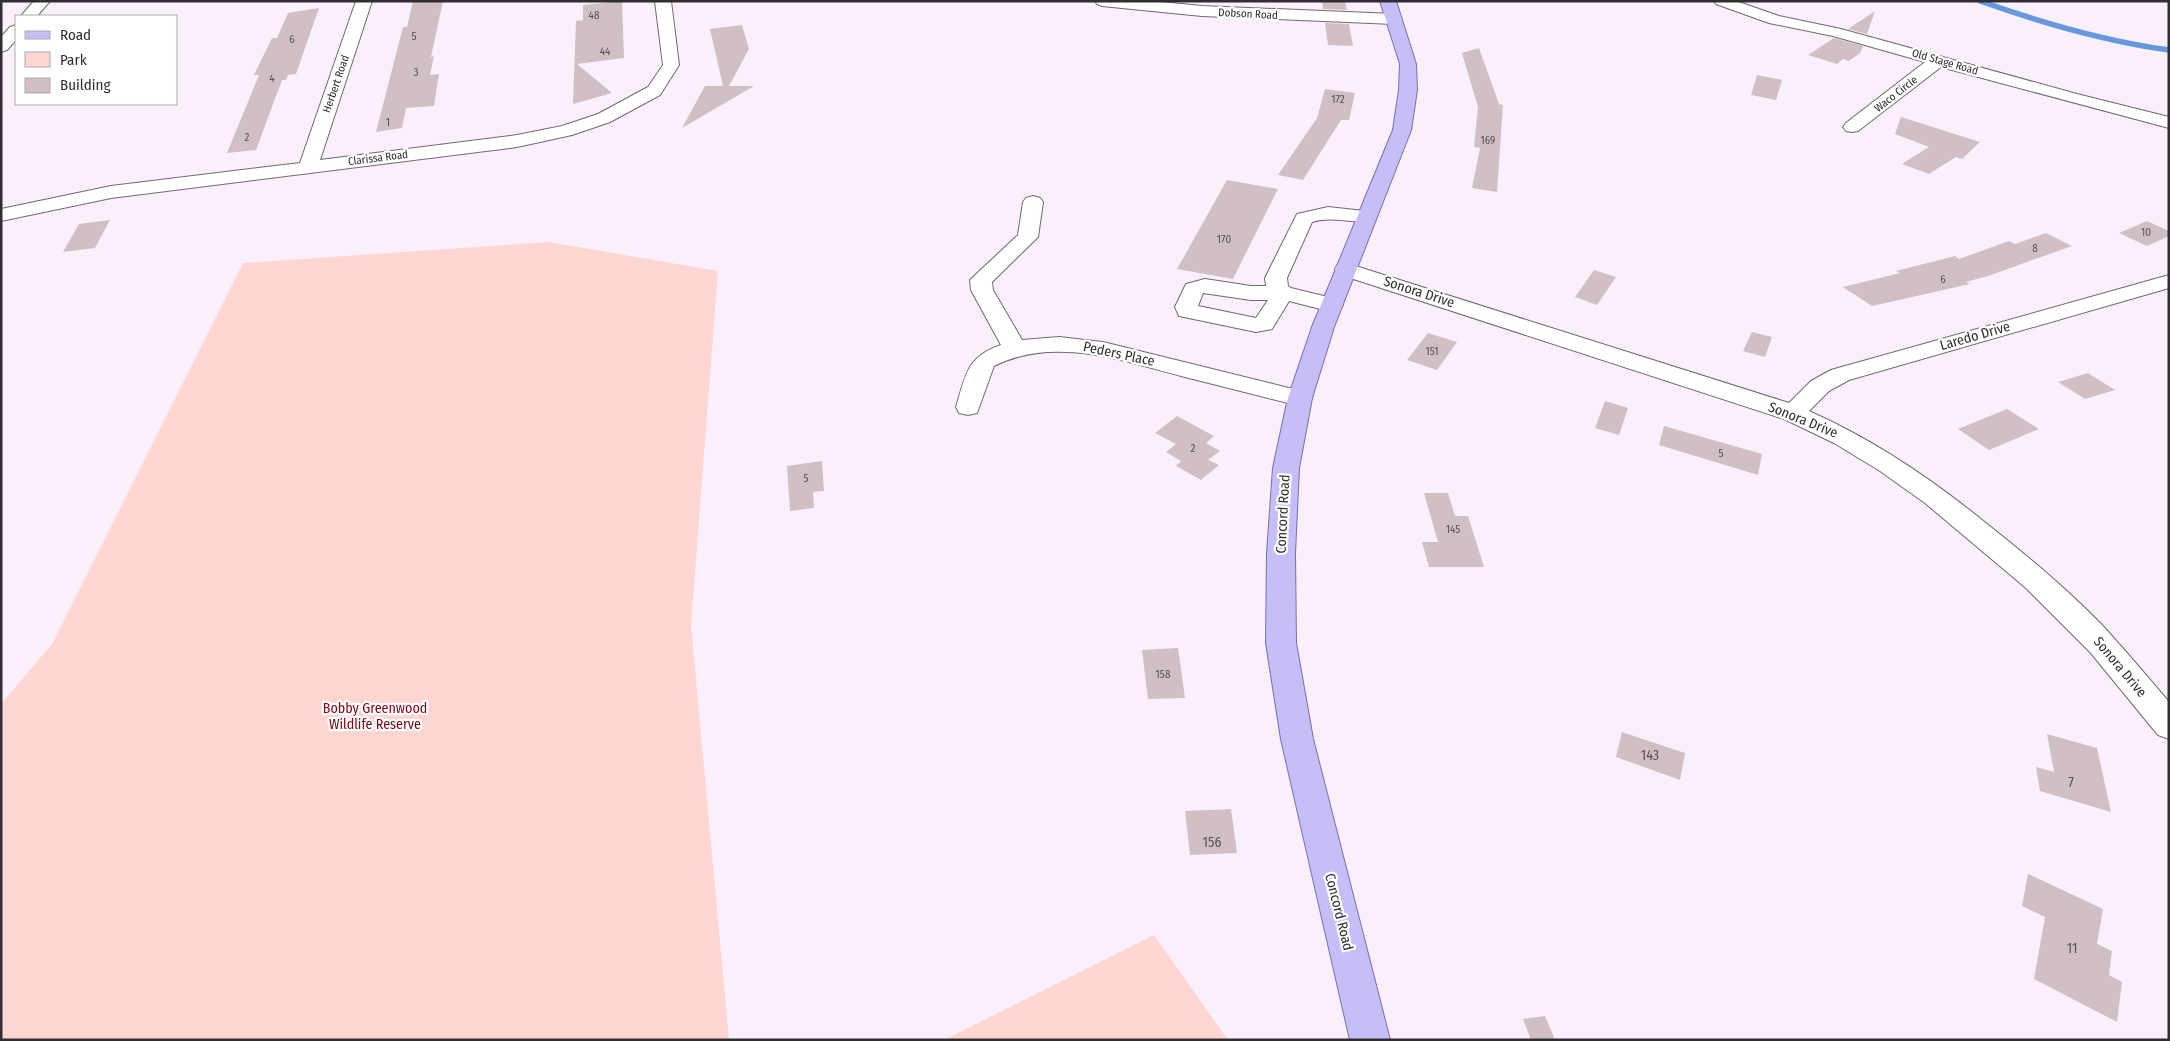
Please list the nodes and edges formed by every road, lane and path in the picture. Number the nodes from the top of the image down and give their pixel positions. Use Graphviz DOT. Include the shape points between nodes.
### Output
graph roads {
  1 [pos="43,1"];
  2 [pos="364,1"];
  3 [pos="663,1"];
  4 [pos="1102,1"];
  5 [pos="1721,1"];
  6 [pos="1391,10"];
  7 [pos="30,15"];
  8 [pos="15,31"];
  9 [pos="1,48"];
  10 [pos="1940,60"];
  11 [pos="2169,123"];
  12 [pos="1852,127"];
  13 [pos="308,167"];
  14 [pos="1032,202"];
  15 [pos="1,215"];
  16 [pos="1367,216"];
  17 [pos="1346,269"];
  18 [pos="2169,281"];
  19 [pos="1332,304"];
  20 [pos="1014,349"];
  21 [pos="1300,398"];
  22 [pos="968,407"];
  23 [pos="1793,413"];
  24 [pos="2169,726"];
  25 [pos="1370,1040"];
  1 -- 7 [label="street"];
  2 -- 13 [label="street, Herbert Road"];
  3 -- 13 [label="street, Clarissa Road" via="671,65 654,91 604,118 566,132 517,141"];
  4 -- 6 [label="street, Dobson Road" via="1209,12"];
  5 -- 10 [label="street, Old Stage Road" via="1775,20"];
  6 -- 16 [label="main road, Concord Road" via="1408,64 1408,90 1402,130"];
  8 -- 9 [label="street"];
  10 -- 11 [label="street, Old Stage Road"];
  10 -- 12 [label="street, Waco Circle"];
  13 -- 15 [label="street, Clarissa Road" via="111,192"];
  14 -- 20 [label="street" via="1028,238 981,280 982,290"];
  16 -- 17 [label="main road, Concord Road"];
  16 -- 19 [label="street" via="1334,211 1317,212 1304,218 1276,278 1276,288 1283,293"];
  17 -- 19 [label="main road, Concord Road"];
  17 -- 23 [label="street, Sonora Drive"];
  18 -- 23 [label="street, Laredo Drive" via="1840,375 1820,386"];
  19 -- 21 [label="main road, Concord Road"];
  20 -- 21 [label="street, Peders Place" via="1059,344 1103,349"];
  20 -- 22 [label="street, Peders Place" via="986,361 979,371"];
  21 -- 25 [label="main road, Concord Road" via="1286,468 1280,553 1280,643 1297,739"];
  23 -- 24 [label="street, Sonora Drive" via="1845,437 1941,500 2091,633"];
}
